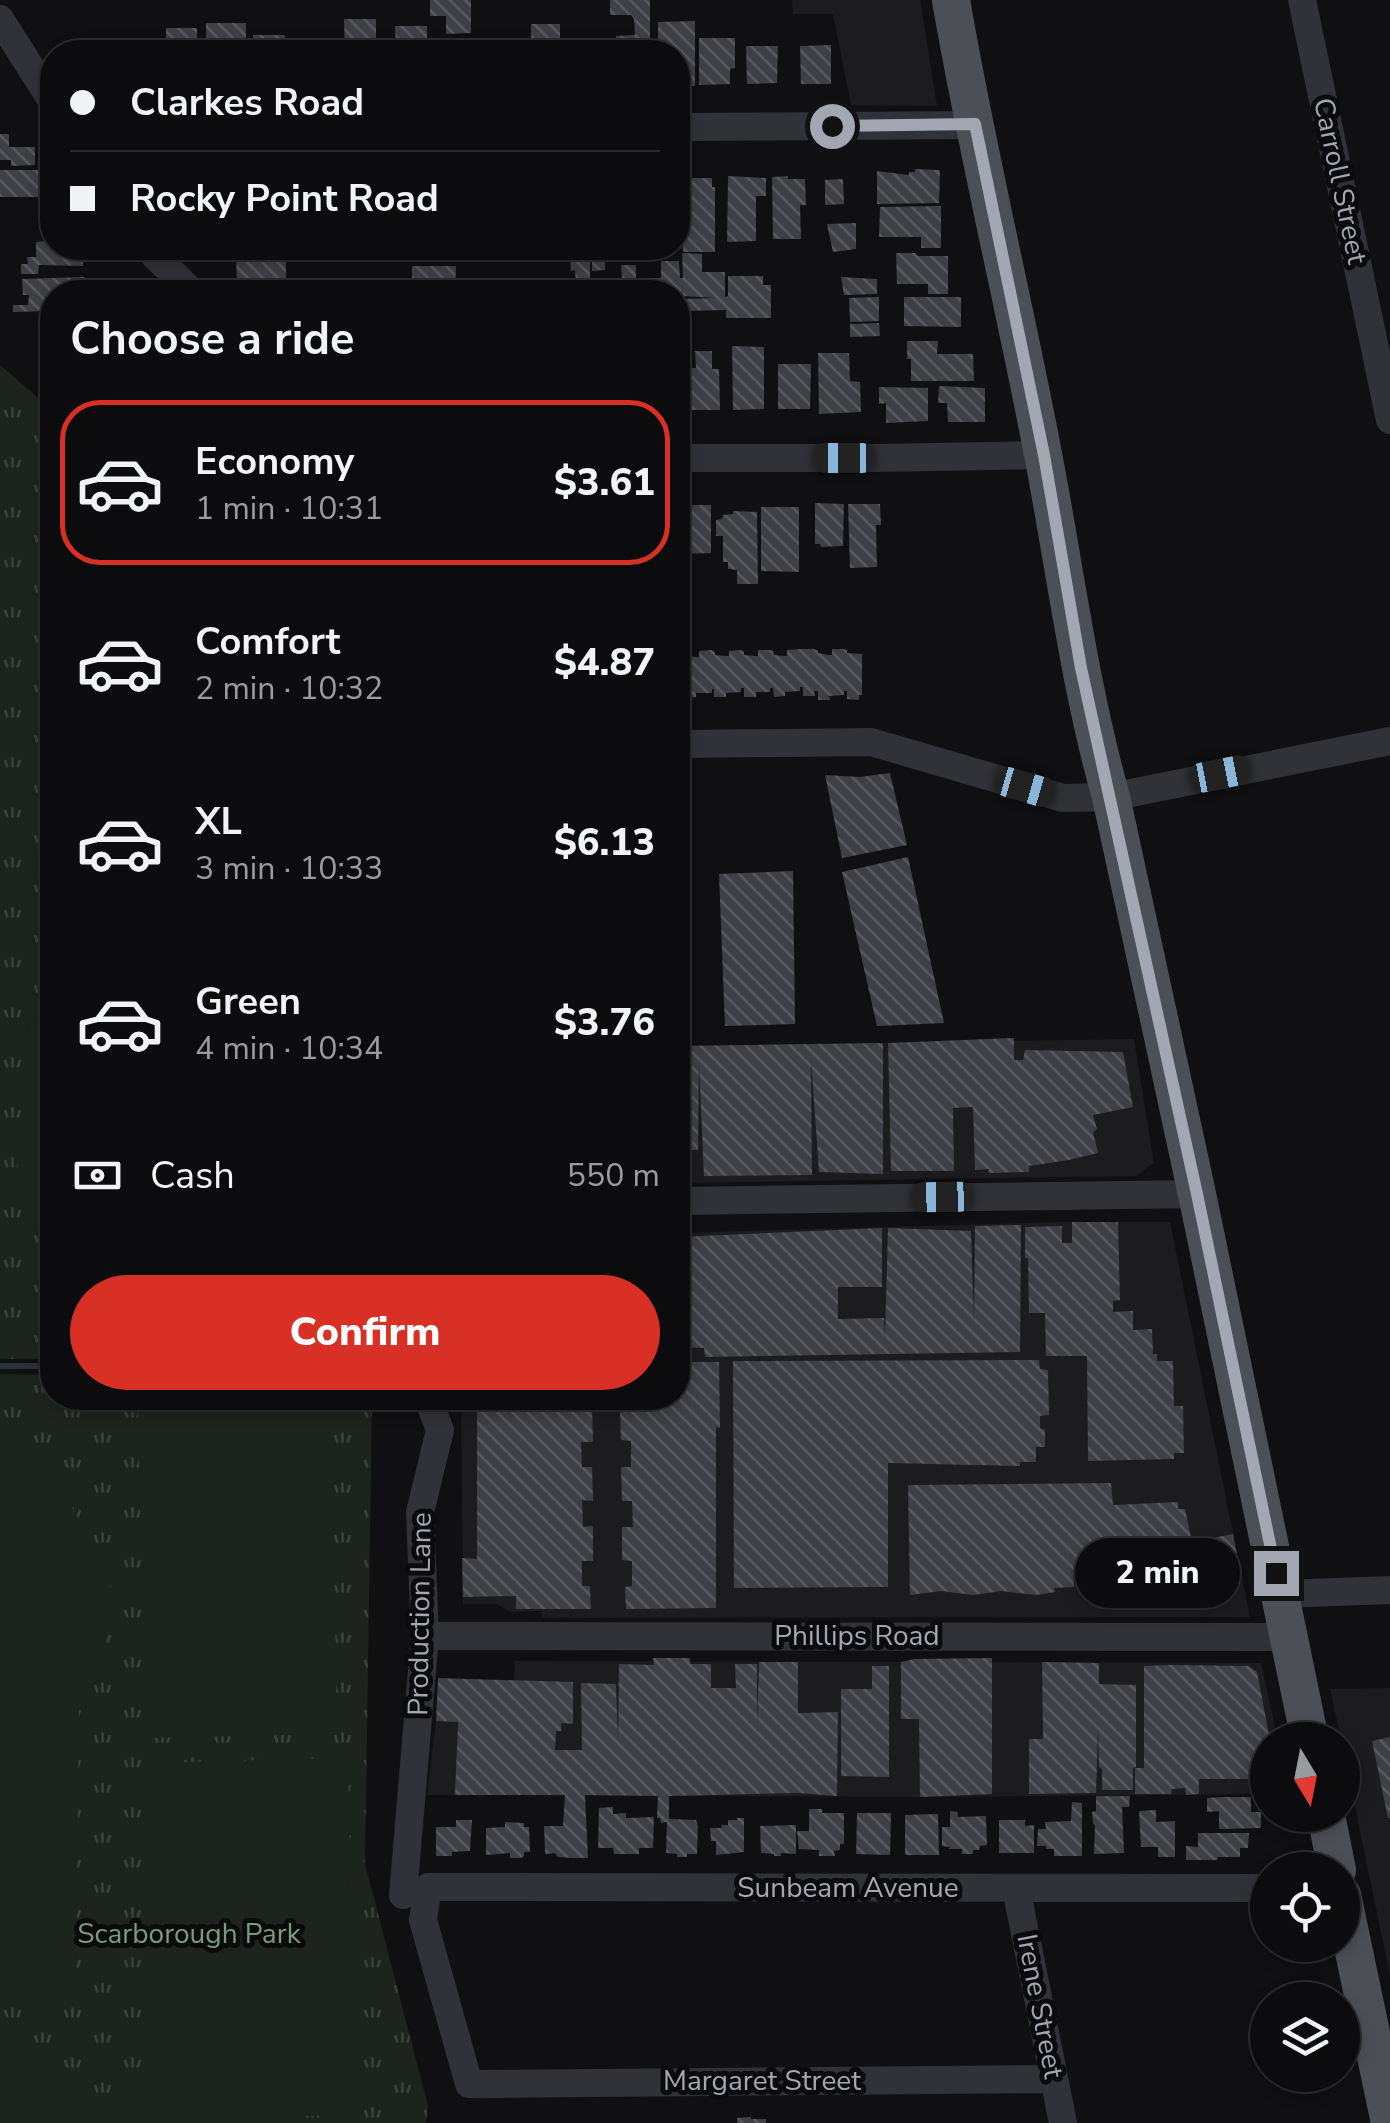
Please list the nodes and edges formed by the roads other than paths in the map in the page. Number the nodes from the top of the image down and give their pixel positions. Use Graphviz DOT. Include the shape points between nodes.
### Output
graph roads {
  1 [pos="950,0"];
  2 [pos="1302,0"];
  3 [pos="0,19"];
  4 [pos="40,82"];
  5 [pos="975,124"];
  6 [pos="690,127"];
  7 [pos="159,260"];
  8 [pos="180,280"];
  9 [pos="1390,420"];
  10 [pos="1044,455"];
  11 [pos="690,458"];
  12 [pos="1390,741"];
  13 [pos="690,744"];
  14 [pos="1110,796"];
  15 [pos="1197,1194"];
  16 [pos="690,1201"];
  17 [pos="432,1410"];
  18 [pos="1390,1590"];
  19 [pos="1280,1594"];
  20 [pos="425,1636"];
  21 [pos="1289,1637"];
  22 [pos="1306,1722"];
  23 [pos="1016,1888"];
  24 [pos="1250,1888"];
  25 [pos="415,1891"];
  26 [pos="1356,1962"];
  27 [pos="1054,2079"];
  28 [pos="469,2084"];
  29 [pos="1063,2123"];
  30 [pos="1390,2123"];
  1 -- 5 [label="main road"];
  2 -- 9 [label="street, Carroll Street"];
  3 -- 4 [label="street"];
  5 -- 6 [label="street"];
  5 -- 10 [label="main road"];
  7 -- 8 [label="street"];
  10 -- 11 [label="street"];
  10 -- 14 [label="main road"];
  12 -- 14 [label="street"];
  13 -- 14 [label="street" via="871,742 1063,798"];
  14 -- 15 [label="main road"];
  15 -- 16 [label="street"];
  15 -- 19 [label="main road"];
  17 -- 20 [label="street, Production Lane" via="440,1430 420,1512"];
  18 -- 19 [label="street"];
  19 -- 21 [label="main road"];
  20 -- 21 [label="street, Phillips Road"];
  20 -- 25 [label="street, Production Lane"];
  21 -- 22 [label="main road"];
  23 -- 24 [label="street, Sunbeam Avenue"];
  23 -- 25 [label="street, Sunbeam Avenue"];
  23 -- 27 [label="street, Irene Street"];
  25 -- 28 [label="street, Production Lane"];
  26 -- 30 [label="main road"];
  27 -- 28 [label="street, Margaret Street"];
  27 -- 29 [label="street, Irene Street"];
}
